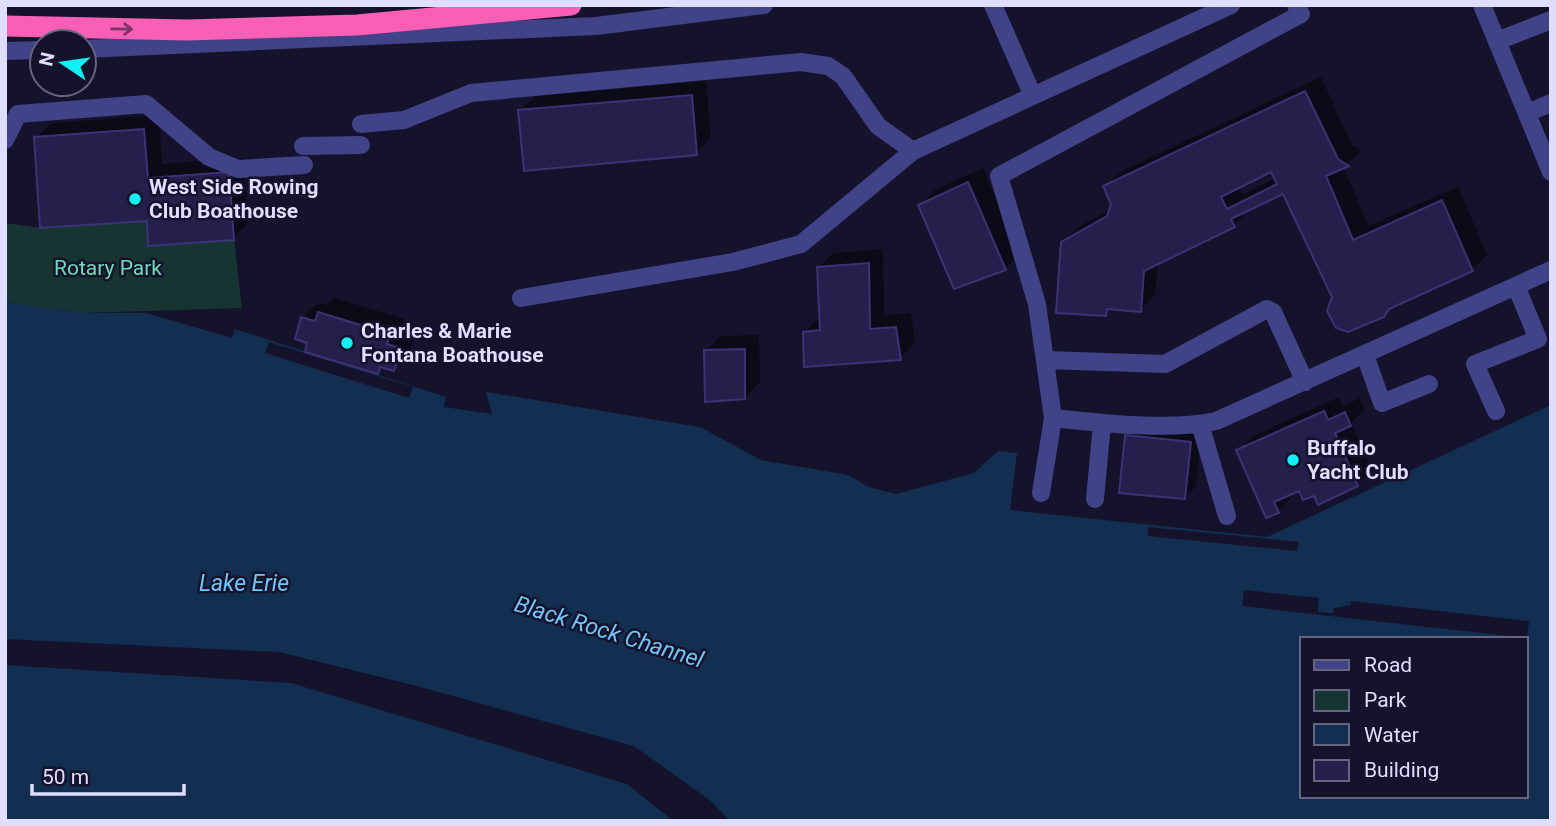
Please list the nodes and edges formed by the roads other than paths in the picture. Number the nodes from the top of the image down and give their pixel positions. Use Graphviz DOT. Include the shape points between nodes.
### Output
graph roads {
  1 [pos="571,5"];
  2 [pos="764,5"];
  3 [pos="993,5"];
  4 [pos="1231,5"];
  5 [pos="1296,5"];
  6 [pos="1482,5"];
  7 [pos="1551,20"];
  8 [pos="5,26"];
  9 [pos="1497,41"];
  10 [pos="98,49"];
  11 [pos="5,51"];
  12 [pos="28,51"];
  13 [pos="1033,96"];
  14 [pos="1551,103"];
  15 [pos="1527,113"];
  16 [pos="361,124"];
  17 [pos="5,140"];
  18 [pos="361,145"];
  19 [pos="303,146"];
  20 [pos="913,151"];
  21 [pos="303,165"];
  22 [pos="1551,172"];
  23 [pos="1551,270"];
  24 [pos="1516,286"];
  25 [pos="521,298"];
  26 [pos="1364,355"];
  27 [pos="1045,360"];
  28 [pos="1305,382"];
  29 [pos="1429,384"];
  30 [pos="1496,411"];
  31 [pos="1053,418"];
  32 [pos="1102,423"];
  33 [pos="1200,424"];
  34 [pos="1041,493"];
  35 [pos="1096,499"];
  36 [pos="1227,516"];
  8 -- 1 [label="highway, one-way" via="187,30 357,25"];
  2 -- 10 [label="street" via="596,26"];
  3 -- 13 [label="street"];
  4 -- 13 [label="street"];
  5 -- 27 [label="street" via="1301,14 999,176 1037,304"];
  6 -- 9 [label="street"];
  7 -- 9 [label="street"];
  9 -- 15 [label="street"];
  11 -- 12 [label="street"];
  13 -- 20 [label="street"];
  14 -- 15 [label="street"];
  15 -- 22 [label="street"];
  16 -- 20 [label="street" via="404,120 471,93 801,62 828,66 843,76 878,126"];
  17 -- 21 [label="street" via="18,114 146,104 209,157 237,169"];
  18 -- 19 [label="street"];
  20 -- 25 [label="street" via="801,244 733,262"];
  23 -- 24 [label="street"];
  24 -- 26 [label="street"];
  24 -- 30 [label="street" via="1538,339 1475,364"];
  26 -- 28 [label="street"];
  26 -- 29 [label="street" via="1382,403"];
  27 -- 28 [label="street" via="1165,364 1266,309 1273,312"];
  27 -- 31 [label="street"];
  28 -- 33 [label="street"];
  31 -- 32 [label="street"];
  31 -- 34 [label="street"];
  32 -- 33 [label="street"];
  32 -- 35 [label="street"];
  33 -- 36 [label="street"];
}
